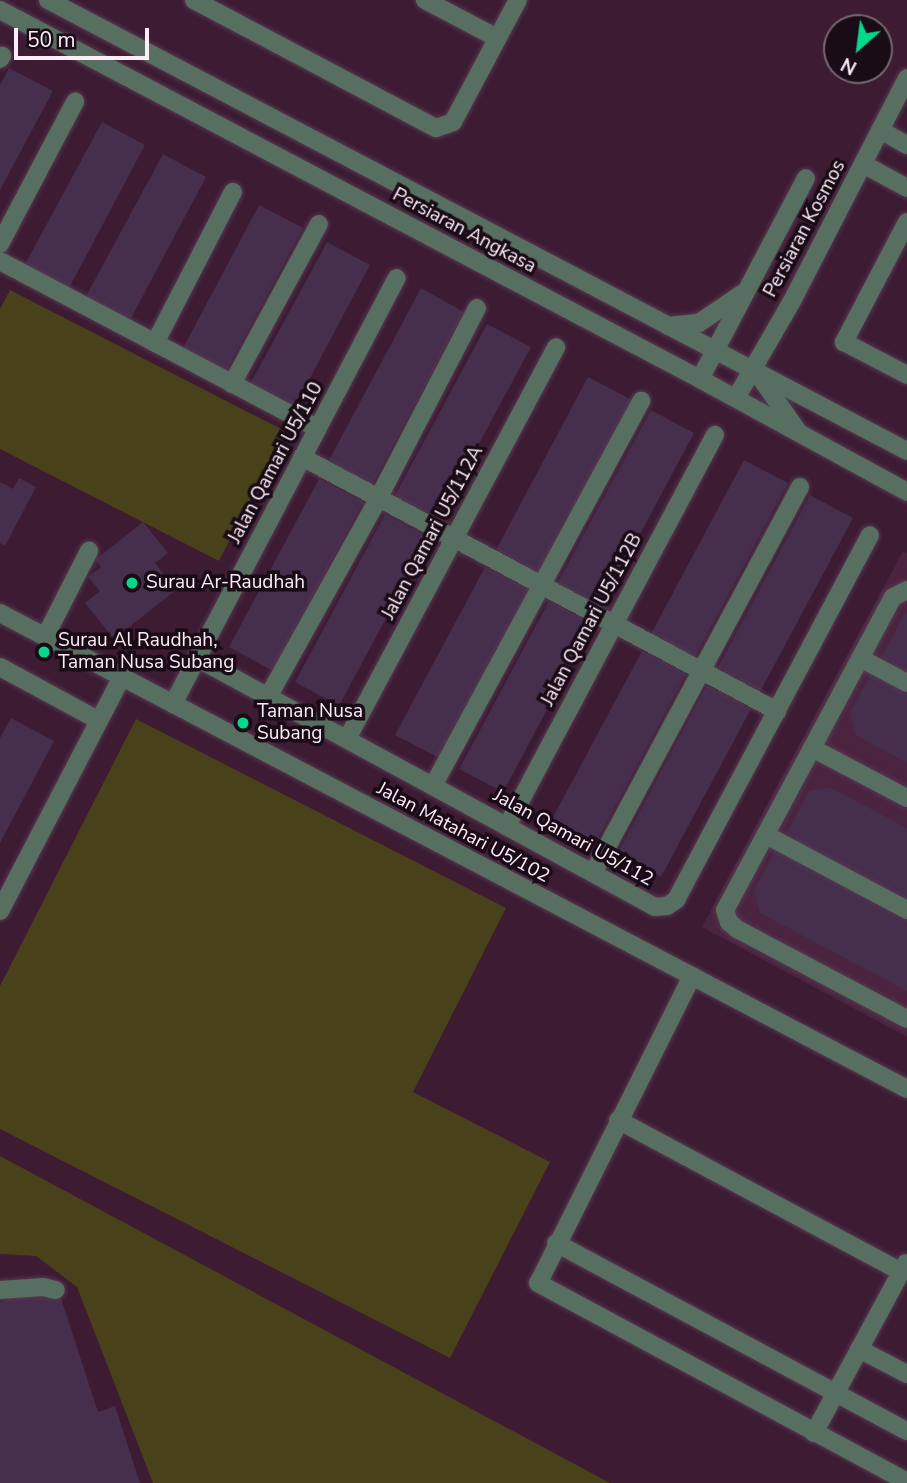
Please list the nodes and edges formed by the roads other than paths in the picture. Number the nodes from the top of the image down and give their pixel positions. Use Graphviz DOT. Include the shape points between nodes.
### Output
graph roads {
  1 [pos="48,0"];
  2 [pos="194,0"];
  3 [pos="425,0"];
  4 [pos="517,0"];
  5 [pos="67,4"];
  6 [pos="0,10"];
  7 [pos="50,37"];
  8 [pos="497,38"];
  9 [pos="907,78"];
  10 [pos="75,102"];
  11 [pos="880,130"];
  12 [pos="907,145"];
  13 [pos="863,164"];
  14 [pos="806,178"];
  15 [pos="907,188"];
  16 [pos="233,192"];
  17 [pos="907,222"];
  18 [pos="319,224"];
  19 [pos="0,244"];
  20 [pos="0,261"];
  21 [pos="397,278"];
  22 [pos="747,289"];
  23 [pos="477,308"];
  24 [pos="668,326"];
  25 [pos="155,343"];
  26 [pos="556,347"];
  27 [pos="716,348"];
  28 [pos="754,368"];
  29 [pos="907,375"];
  30 [pos="700,379"];
  31 [pos="232,383"];
  32 [pos="736,398"];
  33 [pos="641,401"];
  34 [pos="317,428"];
  35 [pos="715,435"];
  36 [pos="801,436"];
  37 [pos="907,451"];
  38 [pos="302,457"];
  39 [pos="800,487"];
  40 [pos="907,492"];
  41 [pos="378,499"];
  42 [pos="870,535"];
  43 [pos="453,540"];
  44 [pos="89,551"];
  45 [pos="542,586"];
  46 [pos="907,590"];
  47 [pos="0,613"];
  48 [pos="614,625"];
  49 [pos="45,637"];
  50 [pos="197,658"];
  51 [pos="860,658"];
  52 [pos="0,667"];
  53 [pos="700,671"];
  54 [pos="122,677"];
  55 [pos="907,683"];
  56 [pos="268,696"];
  57 [pos="173,704"];
  58 [pos="777,711"];
  59 [pos="99,720"];
  60 [pos="347,739"];
  61 [pos="812,748"];
  62 [pos="433,786"];
  63 [pos="907,799"];
  64 [pos="507,826"];
  65 [pos="765,835"];
  66 [pos="593,873"];
  67 [pos="0,909"];
  68 [pos="907,910"];
  69 [pos="692,976"];
  70 [pos="907,1019"];
  71 [pos="907,1089"];
  72 [pos="618,1120"];
  73 [pos="556,1243"];
  74 [pos="904,1266"];
  75 [pos="0,1290"];
  76 [pos="56,1290"];
  77 [pos="859,1349"];
  78 [pos="907,1374"];
  79 [pos="835,1394"];
  80 [pos="907,1431"];
  81 [pos="814,1433"];
  82 [pos="907,1482"];
  1 -- 5 [label="street, Persiaran Angkasa"];
  2 -- 8 [label="street" via="432,128 453,121"];
  3 -- 8 [label="street"];
  4 -- 8 [label="street"];
  5 -- 7 [label="street"];
  5 -- 24 [label="street, Persiaran Angkasa"];
  6 -- 7 [label="street, Persiaran Angkasa"];
  7 -- 30 [label="street, Persiaran Angkasa"];
  9 -- 11 [label="street, Persiaran Kosmos"];
  10 -- 19 [label="street"];
  11 -- 12 [label="street"];
  11 -- 13 [label="street, Persiaran Kosmos"];
  13 -- 15 [label="street"];
  13 -- 28 [label="street, Persiaran Kosmos"];
  14 -- 22 [label="street, Persiaran Kosmos"];
  16 -- 25 [label="street"];
  17 -- 29 [label="street" via="844,342"];
  18 -- 31 [label="street"];
  20 -- 25 [label="street"];
  21 -- 34 [label="street, Jalan Qamari U5/110"];
  22 -- 24 [label="street" via="699,323"];
  22 -- 27 [label="street, Persiaran Kosmos"];
  23 -- 41 [label="street"];
  24 -- 27 [label="street, Persiaran Angkasa"];
  25 -- 31 [label="street"];
  26 -- 43 [label="street, Jalan Qamari U5/112A"];
  27 -- 28 [label="street, Persiaran Angkasa"];
  27 -- 30 [label="street, Persiaran Kosmos"];
  28 -- 32 [label="street, Persiaran Kosmos"];
  28 -- 36 [label="street"];
  28 -- 37 [label="street, Persiaran Angkasa"];
  30 -- 32 [label="street, Persiaran Angkasa"];
  31 -- 34 [label="street"];
  32 -- 36 [label="street, Persiaran Angkasa"];
  33 -- 45 [label="street"];
  34 -- 38 [label="street, Jalan Qamari U5/110"];
  35 -- 48 [label="street, Jalan Qamari U5/112B"];
  36 -- 40 [label="street, Persiaran Angkasa"];
  38 -- 41 [label="street"];
  38 -- 50 [label="street, Jalan Qamari U5/110"];
  39 -- 53 [label="street"];
  41 -- 43 [label="street"];
  41 -- 56 [label="street"];
  42 -- 58 [label="street, Jalan Qamari U5/112"];
  43 -- 45 [label="street"];
  43 -- 60 [label="street, Jalan Qamari U5/112A"];
  44 -- 49 [label="street"];
  45 -- 48 [label="street"];
  45 -- 62 [label="street"];
  46 -- 51 [label="street" via="893,597"];
  47 -- 49 [label="street, Jalan Matahari U5/102"];
  48 -- 53 [label="street"];
  48 -- 64 [label="street, Jalan Qamari U5/112B"];
  49 -- 54 [label="street, Jalan Matahari U5/102"];
  50 -- 56 [label="street, Jalan Qamari U5/112"];
  50 -- 57 [label="street, Jalan Qamari U5/110"];
  51 -- 55 [label="street"];
  51 -- 61 [label="street"];
  52 -- 59 [label="street"];
  53 -- 58 [label="street"];
  53 -- 66 [label="street"];
  54 -- 57 [label="street, Jalan Matahari U5/102"];
  54 -- 59 [label="street"];
  56 -- 60 [label="street, Jalan Qamari U5/112"];
  57 -- 69 [label="street, Jalan Matahari U5/102"];
  58 -- 66 [label="street, Jalan Qamari U5/112" via="676,900 655,907"];
  59 -- 67 [label="street"];
  60 -- 62 [label="street, Jalan Qamari U5/112"];
  61 -- 63 [label="street"];
  61 -- 65 [label="street"];
  62 -- 64 [label="street, Jalan Qamari U5/112"];
  64 -- 66 [label="street, Jalan Qamari U5/112"];
  65 -- 68 [label="street"];
  65 -- 70 [label="street" via="725,910 729,922"];
  69 -- 71 [label="street, Jalan Matahari U5/102"];
  69 -- 72 [label="street"];
  72 -- 73 [label="street"];
  72 -- 74 [label="street"];
  73 -- 79 [label="street"];
  73 -- 81 [label="street" via="539,1277 543,1288"];
  74 -- 77 [label="street"];
  75 -- 76 [label="street"];
  77 -- 78 [label="street"];
  77 -- 79 [label="street"];
  79 -- 80 [label="street"];
  79 -- 81 [label="street"];
  81 -- 82 [label="street"];
}
